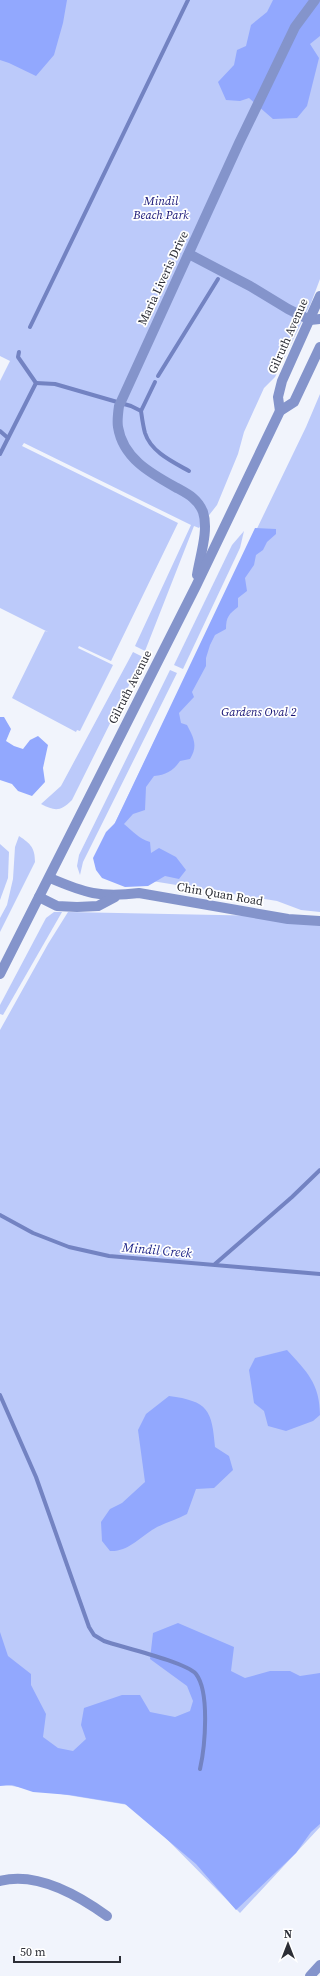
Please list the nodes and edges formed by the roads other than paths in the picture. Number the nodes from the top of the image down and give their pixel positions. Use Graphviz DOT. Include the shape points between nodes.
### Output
graph roads {
  1 [pos="315,0"];
  2 [pos="189,254"];
  3 [pos="320,296"];
  4 [pos="315,319"];
  5 [pos="320,347"];
  6 [pos="280,411"];
  7 [pos="196,586"];
  8 [pos="50,878"];
  9 [pos="115,896"];
  10 [pos="39,897"];
  11 [pos="320,921"];
  12 [pos="0,974"];
  13 [pos="0,1881"];
  14 [pos="107,1916"];
  15 [pos="319,1967"];
  16 [pos="310,1976"];
  1 -- 2 [label="street, Maria Liveris Drive" via="295,27"];
  2 -- 4 [label="street" via="288,309"];
  2 -- 7 [label="street, Maria Liveris Drive" via="118,406 118,427 124,447 135,461 153,475 191,495 203,512 204,529"];
  3 -- 4 [label="street, Gilruth Avenue"];
  4 -- 6 [label="street, Gilruth Avenue" via="282,381 278,397"];
  5 -- 6 [label="street, Gilruth Avenue" via="294,402"];
  6 -- 7 [label="street, Gilruth Avenue"];
  7 -- 8 [label="street, Gilruth Avenue"];
  8 -- 9 [label="street, Chin Quan Road" via="83,892"];
  8 -- 10 [label="street, Gilruth Avenue"];
  9 -- 10 [label="street, Chin Quan Road" via="98,906 77,907 56,906"];
  9 -- 11 [label="street, Chin Quan Road" via="139,894 288,919"];
  10 -- 12 [label="street, Gilruth Avenue"];
  13 -- 14 [label="street" via="25,1879 60,1888 85,1900"];
  15 -- 16 [label="street"];
}
